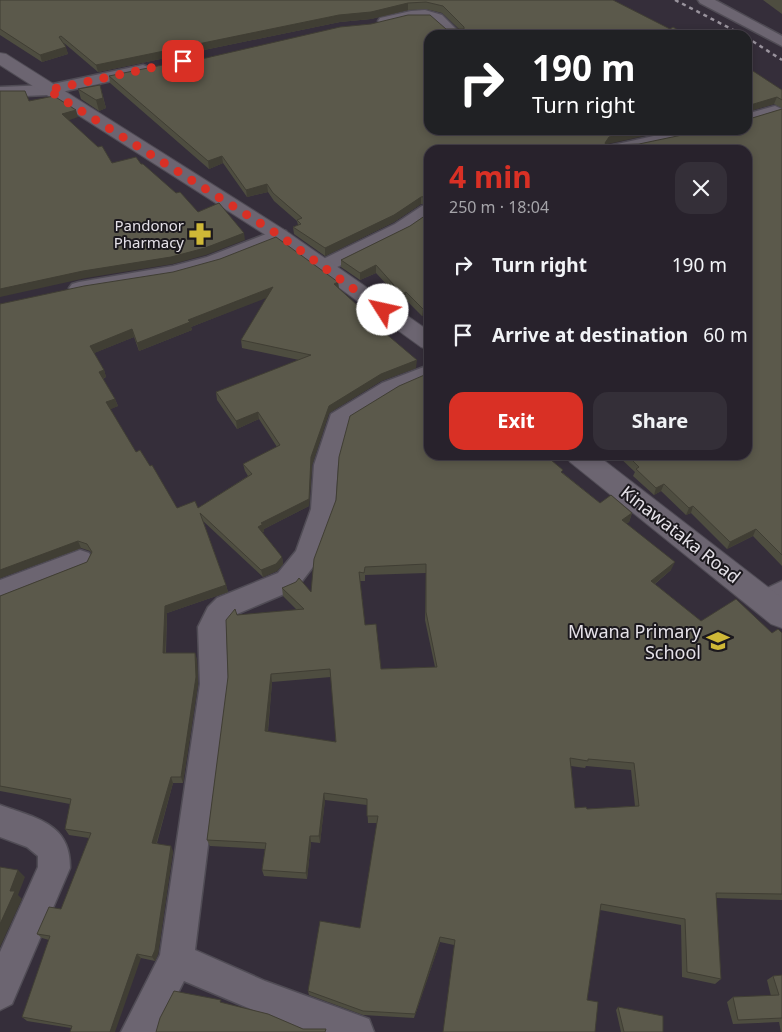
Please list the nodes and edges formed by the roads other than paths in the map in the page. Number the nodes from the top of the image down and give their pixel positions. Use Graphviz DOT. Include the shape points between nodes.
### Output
graph roads {
  1 [pos="705,0"];
  2 [pos="371,25"];
  3 [pos="450,30"];
  4 [pos="782,42"];
  5 [pos="0,58"];
  6 [pos="154,67"];
  7 [pos="48,90"];
  8 [pos="0,92"];
  9 [pos="775,111"];
  10 [pos="752,117"];
  11 [pos="682,135"];
  12 [pos="636,145"];
  13 [pos="424,213"];
  14 [pos="279,235"];
  15 [pos="322,267"];
  16 [pos="61,292"];
  17 [pos="424,338"];
  18 [pos="424,374"];
  19 [pos="586,460"];
  20 [pos="80,560"];
  21 [pos="0,592"];
  22 [pos="777,603"];
  23 [pos="0,822"];
  24 [pos="177,959"];
  25 [pos="0,992"];
  26 [pos="139,1032"];
  27 [pos="356,1032"];
  1 -- 4 [label="street"];
  2 -- 3 [label="street" via="426,15 436,17"];
  5 -- 7 [label="street"];
  6 -- 7 [label="street"];
  7 -- 8 [label="street"];
  7 -- 14 [label="street"];
  9 -- 10 [label="street"];
  11 -- 12 [label="street"];
  13 -- 15 [label="street" via="402,228"];
  14 -- 15 [label="street"];
  14 -- 16 [label="street" via="214,261 174,272"];
  15 -- 17 [label="street"];
  18 -- 24 [label="street" via="390,388 338,420 326,464 323,508 307,556 287,581 226,606 212,627 214,684"];
  19 -- 22 [label="street, Kinawataka Road"];
  20 -- 21 [label="street"];
  23 -- 25 [label="street" via="28,831 49,843 54,853 54,868"];
  24 -- 26 [label="street"];
  24 -- 27 [label="street" via="290,1010"];
}
